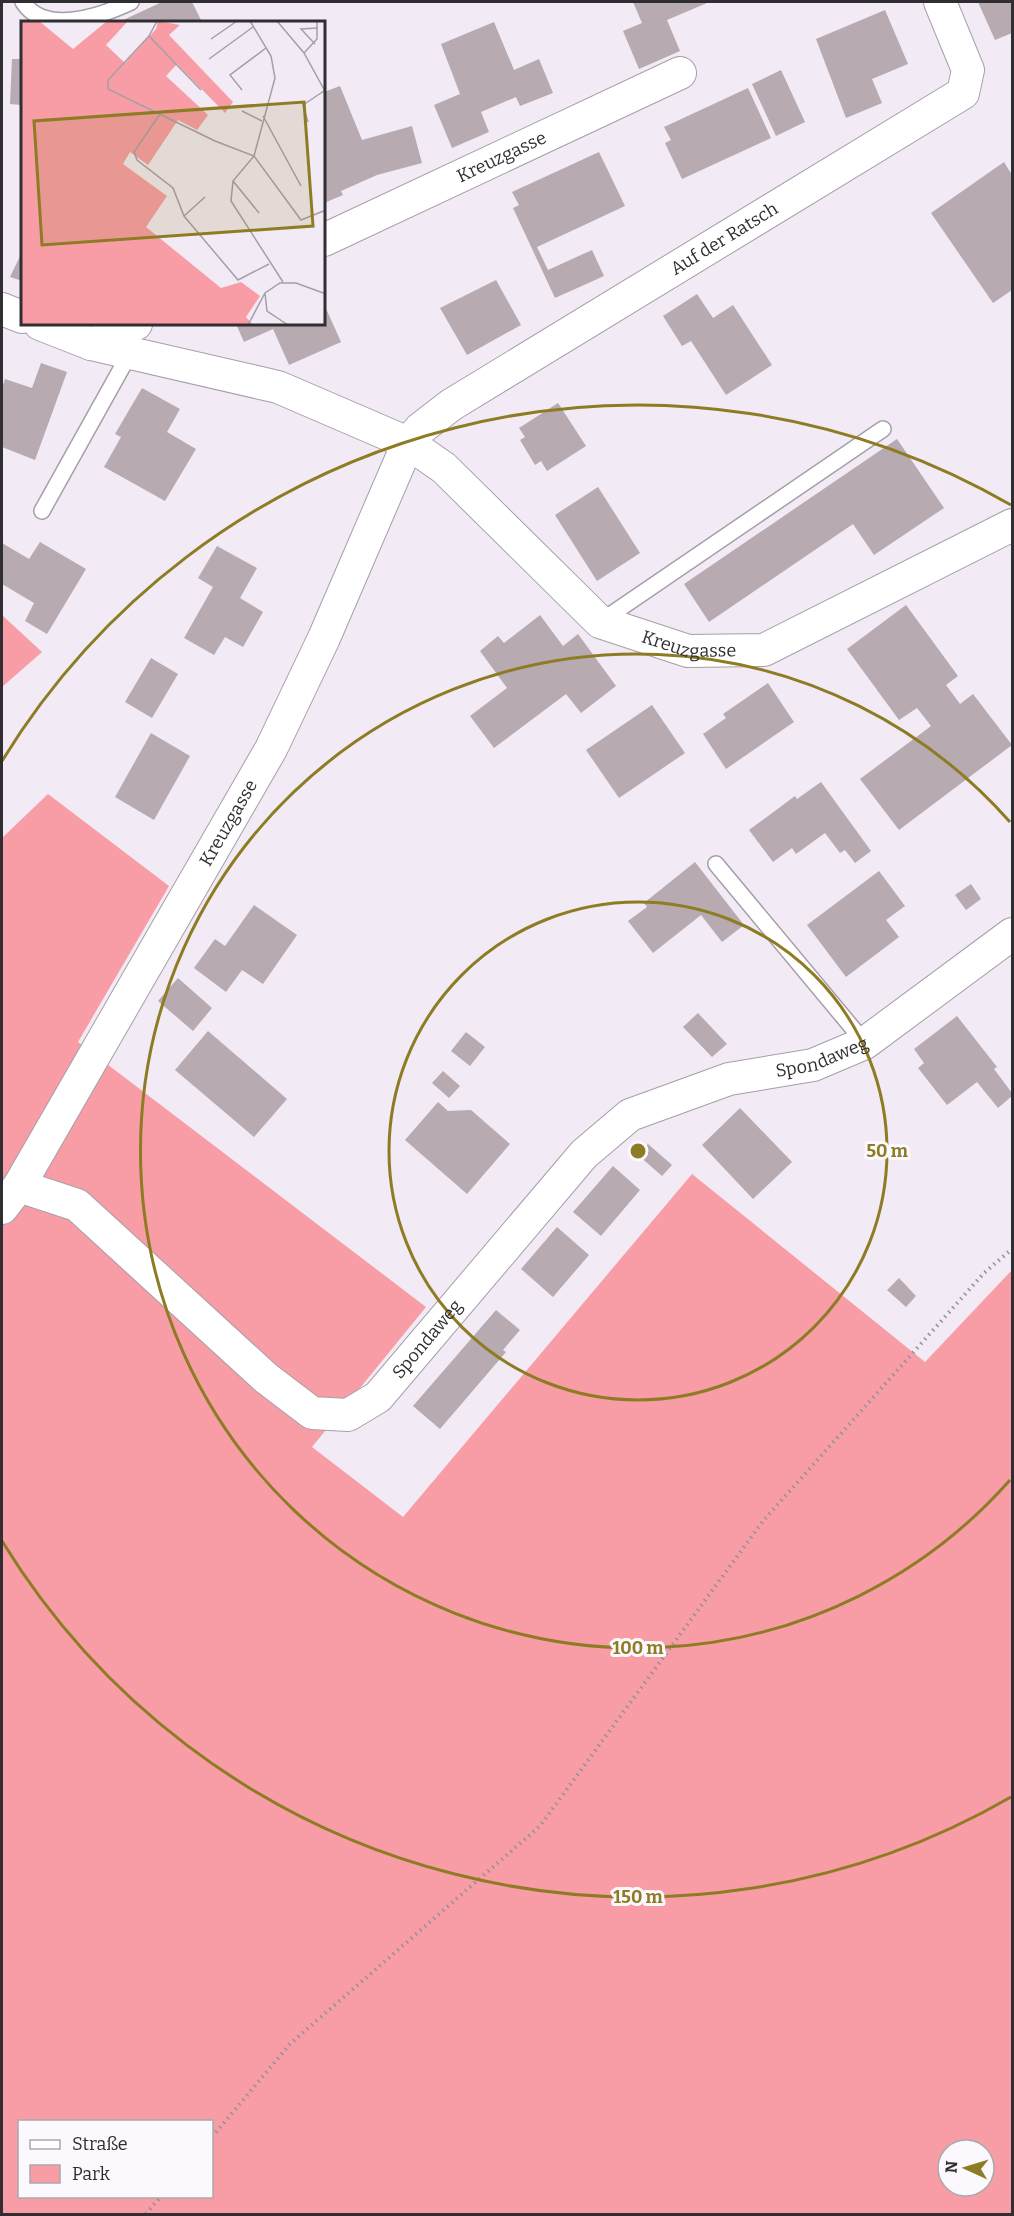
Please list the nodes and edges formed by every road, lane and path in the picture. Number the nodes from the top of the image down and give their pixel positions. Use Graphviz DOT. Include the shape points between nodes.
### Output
graph roads {
  1 [pos="23,2"];
  2 [pos="131,2"];
  3 [pos="940,2"];
  4 [pos="680,73"];
  5 [pos="326,239"];
  6 [pos="2,309"];
  7 [pos="21,317"];
  8 [pos="44,326"];
  9 [pos="133,339"];
  10 [pos="883,429"];
  11 [pos="408,443"];
  12 [pos="42,511"];
  13 [pos="1012,525"];
  14 [pos="600,622"];
  15 [pos="717,864"];
  16 [pos="1012,934"];
  17 [pos="127,1002"];
  18 [pos="865,1043"];
  19 [pos="10,1197"];
  20 [pos="1012,1249"];
  21 [pos="213,2136"];
  22 [pos="159,2198"];
  23 [pos="146,2214"];
  1 -- 2 [label="lane" via="29,11 50,21 98,17"];
  3 -- 11 [label="street, Auf der Ratsch" via="968,70 963,93 452,405"];
  4 -- 5 [label="street, Kreuzgasse"];
  6 -- 7 [label="street"];
  8 -- 9 [label="street, Kreuzgasse" via="91,344"];
  9 -- 11 [label="street, Kreuzgasse" via="278,387"];
  9 -- 12 [label="lane"];
  10 -- 14 [label="lane"];
  11 -- 14 [label="street, Kreuzgasse" via="444,468"];
  11 -- 17 [label="street, Kreuzgasse" via="324,638 271,749"];
  13 -- 14 [label="street, Kreuzgasse" via="764,650 688,651"];
  15 -- 18 [label="lane"];
  16 -- 18 [label="street, Spondaweg"];
  17 -- 19 [label="street, Spondaweg"];
  18 -- 19 [label="street, Spondaweg" via="813,1065 729,1079 630,1115 584,1154 378,1397 348,1415 312,1413 266,1378 77,1205"];
  20 -- 21 [label="path" via="984,1273 763,1521 540,1826 290,2044"];
  22 -- 23 [label="path"];
}
